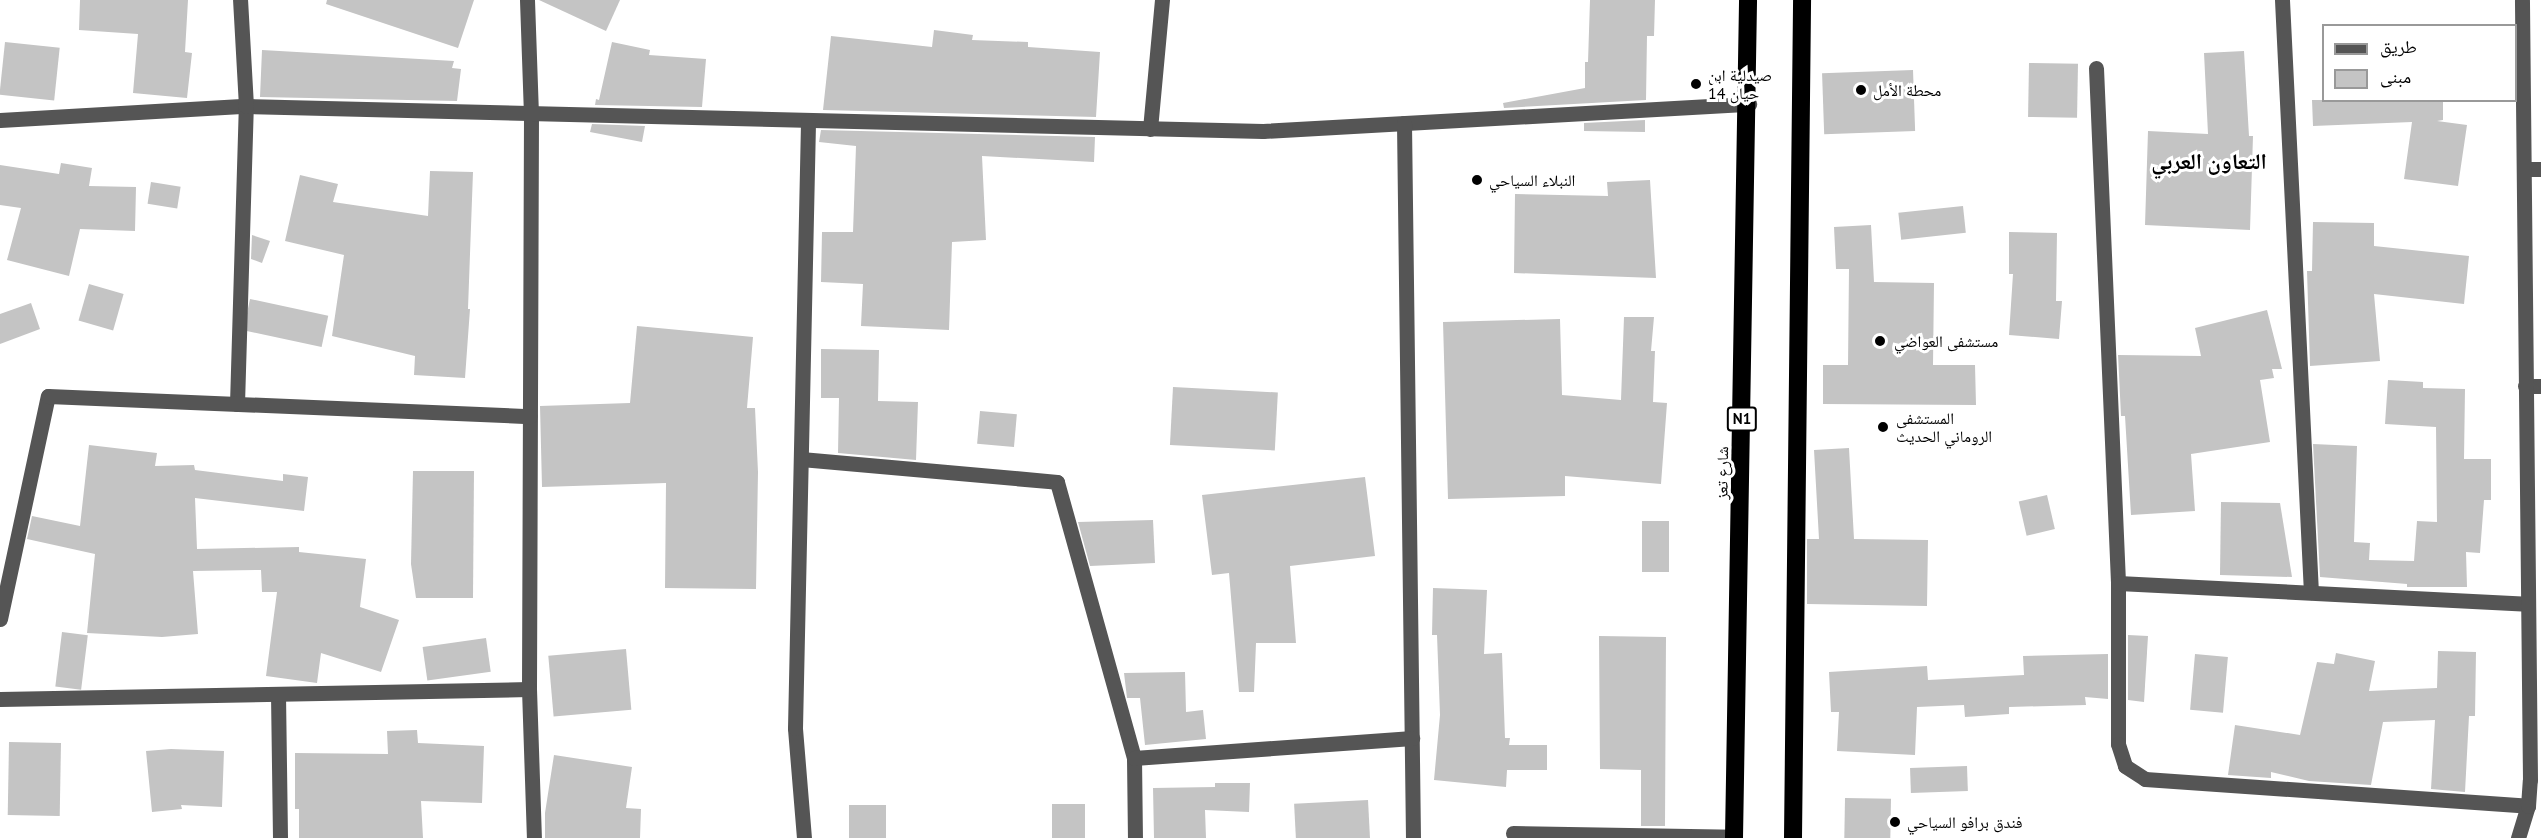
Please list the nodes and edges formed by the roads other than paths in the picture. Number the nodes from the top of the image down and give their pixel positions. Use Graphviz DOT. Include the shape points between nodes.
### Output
graph roads {
  1 [pos="240,0"];
  2 [pos="527,0"];
  3 [pos="1162,0"];
  4 [pos="1748,0"];
  5 [pos="1802,0"];
  6 [pos="2282,0"];
  7 [pos="2522,0"];
  8 [pos="2096,68"];
  9 [pos="1749,104"];
  10 [pos="246,106"];
  11 [pos="531,115"];
  12 [pos="0,120"];
  13 [pos="808,121"];
  14 [pos="1404,123"];
  15 [pos="1150,129"];
  16 [pos="2524,169"];
  17 [pos="2541,169"];
  18 [pos="2525,386"];
  19 [pos="2541,386"];
  20 [pos="237,404"];
  21 [pos="530,416"];
  22 [pos="801,459"];
  23 [pos="2118,582"];
  24 [pos="2312,592"];
  25 [pos="2526,604"];
  26 [pos="0,619"];
  27 [pos="530,689"];
  28 [pos="278,694"];
  29 [pos="0,699"];
  30 [pos="1412,738"];
  31 [pos="1134,758"];
  32 [pos="2528,806"];
  33 [pos="1513,833"];
  34 [pos="280,838"];
  35 [pos="534,838"];
  36 [pos="804,838"];
  37 [pos="1135,838"];
  38 [pos="1413,838"];
  39 [pos="1734,838"];
  40 [pos="1793,838"];
  41 [pos="2518,838"];
  1 -- 10 [label="street"];
  2 -- 11 [label="street"];
  3 -- 15 [label="street"];
  4 -- 9 [label="highway, شارع تعز / N1"];
  5 -- 40 [label="highway"];
  6 -- 24 [label="street"];
  7 -- 16 [label="street"];
  8 -- 23 [label="street"];
  9 -- 14 [label="street"];
  9 -- 39 [label="highway, شارع تعز / N1"];
  10 -- 11 [label="street"];
  10 -- 12 [label="street"];
  10 -- 20 [label="street"];
  11 -- 13 [label="street"];
  11 -- 21 [label="street"];
  13 -- 15 [label="street"];
  13 -- 22 [label="street"];
  14 -- 15 [label="street" via="1263,131"];
  14 -- 30 [label="street"];
  16 -- 17 [label="street"];
  16 -- 18 [label="street"];
  18 -- 19 [label="street"];
  18 -- 25 [label="street"];
  20 -- 21 [label="street"];
  20 -- 26 [label="street" via="48,396"];
  21 -- 27 [label="street"];
  22 -- 31 [label="street" via="1058,482"];
  22 -- 36 [label="street" via="795,728"];
  23 -- 24 [label="street"];
  23 -- 32 [label="street" via="2118,744 2125,766 2145,779"];
  24 -- 25 [label="street"];
  25 -- 32 [label="street"];
  27 -- 28 [label="street"];
  27 -- 35 [label="street"];
  28 -- 29 [label="street"];
  28 -- 34 [label="street"];
  30 -- 31 [label="street"];
  30 -- 38 [label="street"];
  31 -- 37 [label="street"];
  32 -- 41 [label="street"];
  33 -- 39 [label="street"];
}
